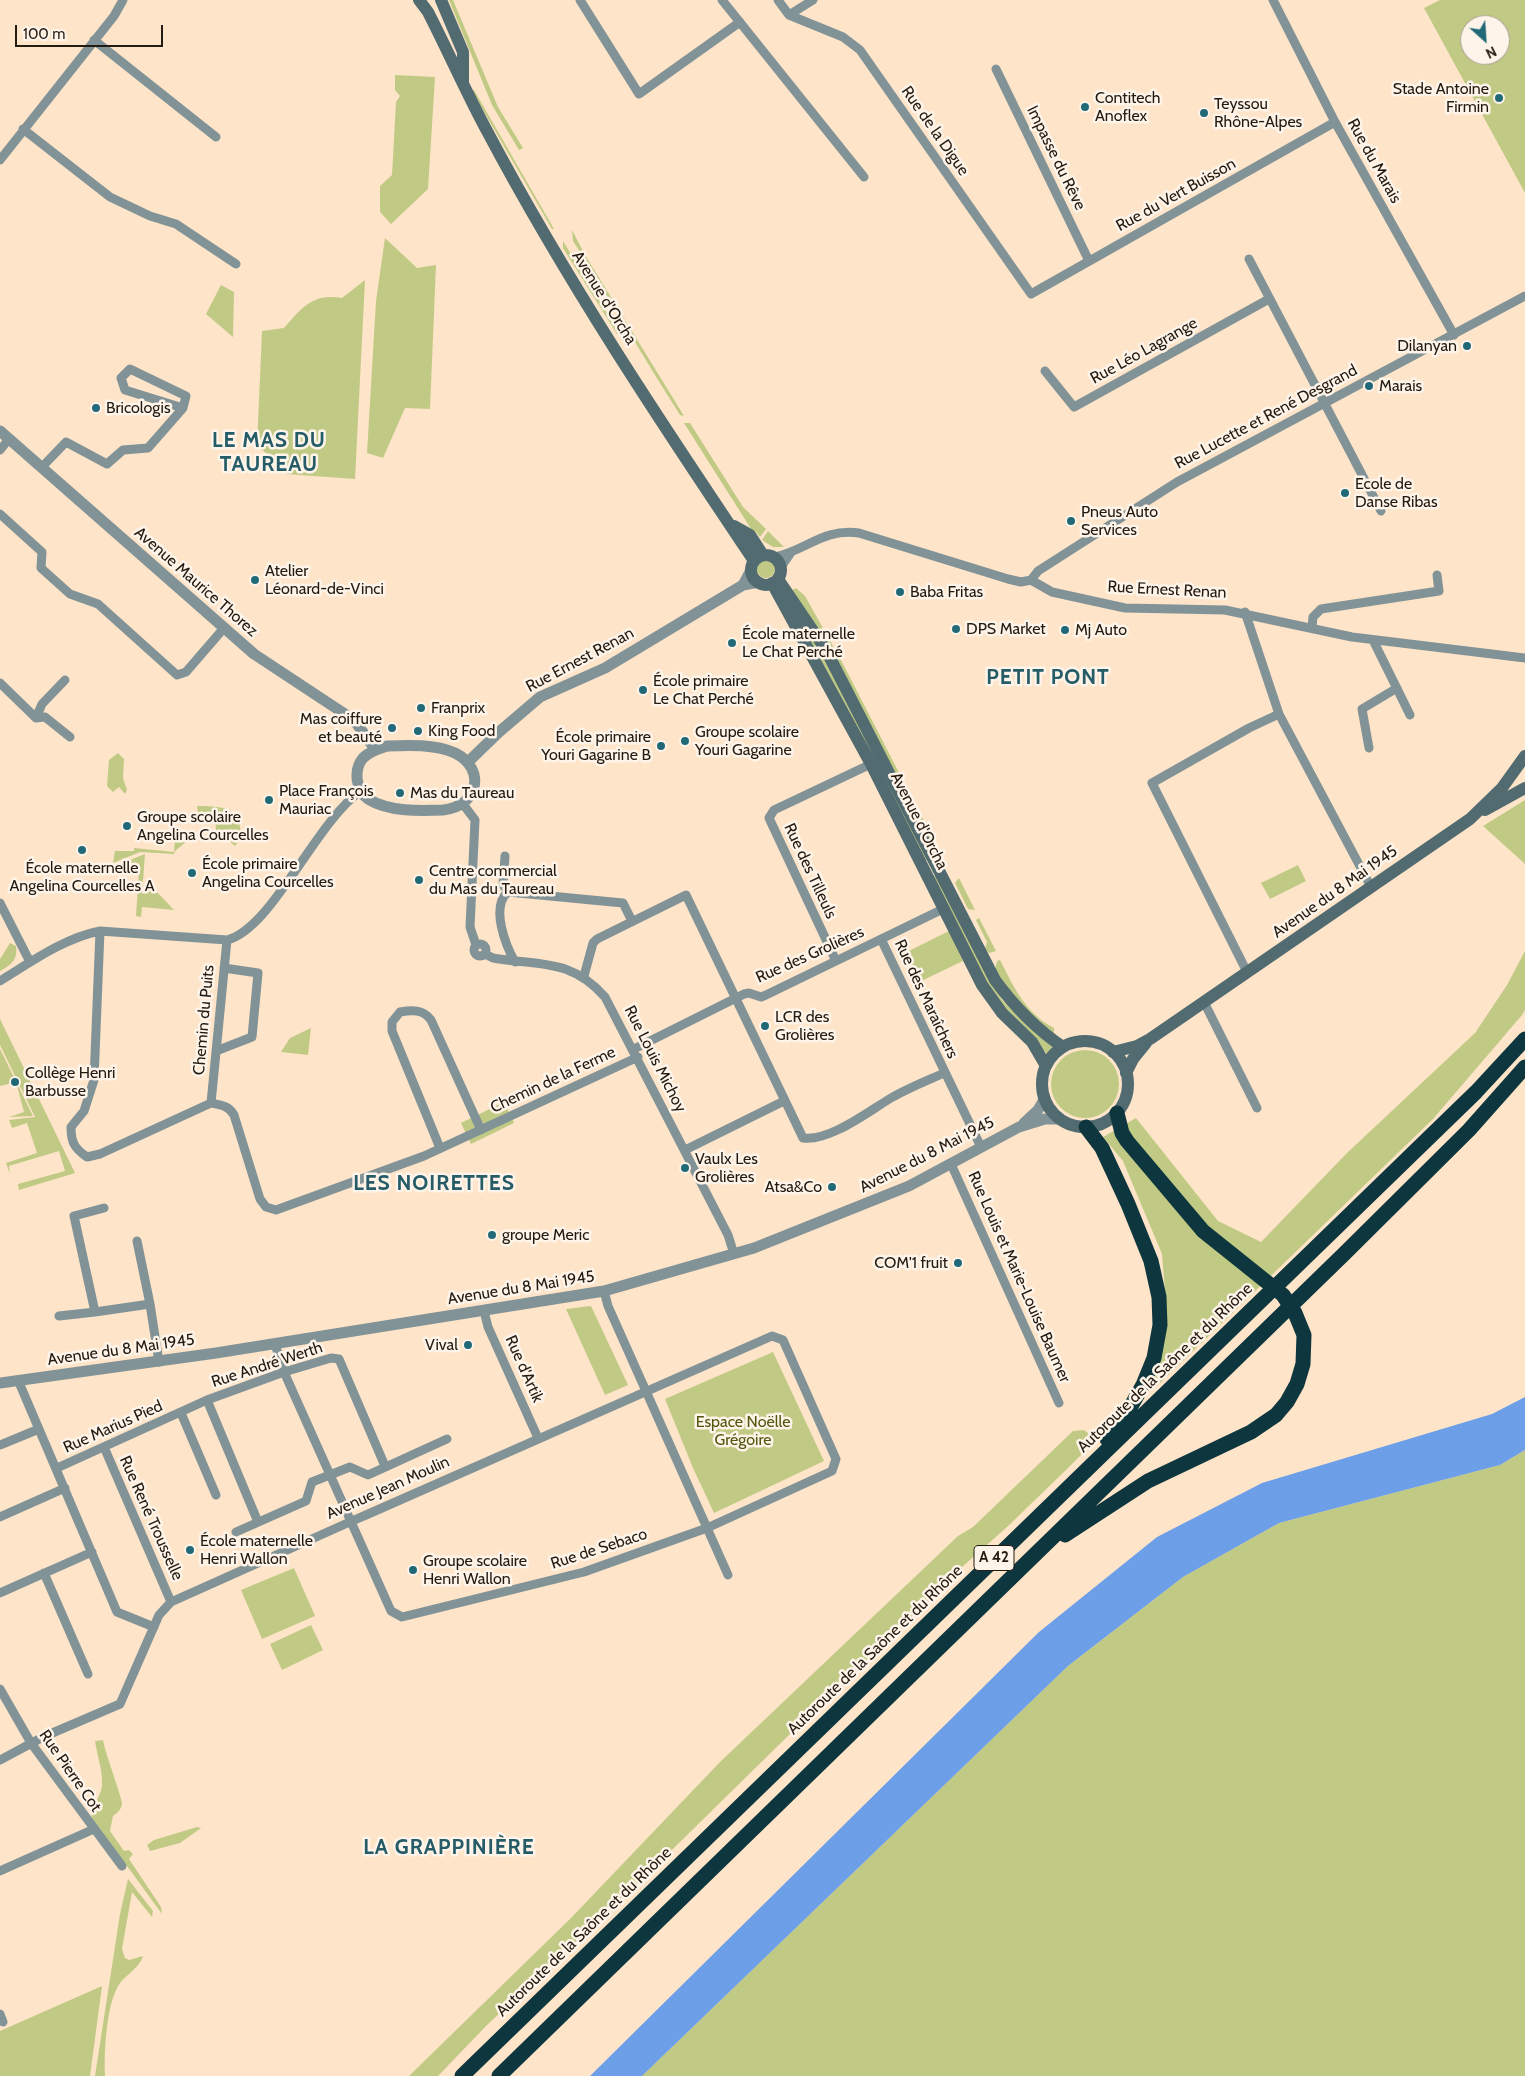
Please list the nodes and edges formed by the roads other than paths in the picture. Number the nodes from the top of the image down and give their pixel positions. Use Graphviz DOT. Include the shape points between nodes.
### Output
graph roads {
  1 [pos="115,0"];
  2 [pos="123,0"];
  3 [pos="419,0"];
  4 [pos="441,0"];
  5 [pos="580,0"];
  6 [pos="722,0"];
  7 [pos="778,0"];
  8 [pos="813,0"];
  9 [pos="1273,0"];
  10 [pos="427,6"];
  11 [pos="789,15"];
  12 [pos="114,16"];
  13 [pos="740,22"];
  14 [pos="94,40"];
  15 [pos="996,68"];
  16 [pos="463,83"];
  17 [pos="1335,122"];
  18 [pos="23,129"];
  19 [pos="216,138"];
  20 [pos="0,160"];
  21 [pos="864,177"];
  22 [pos="1249,259"];
  23 [pos="1089,261"];
  24 [pos="236,264"];
  25 [pos="1031,294"];
  26 [pos="1525,296"];
  27 [pos="1269,299"];
  28 [pos="1454,335"];
  29 [pos="1045,371"];
  30 [pos="1323,403"];
  31 [pos="183,408"];
  32 [pos="0,431"];
  33 [pos="9,439"];
  34 [pos="0,450"];
  35 [pos="42,467"];
  36 [pos="1381,511"];
  37 [pos="0,514"];
  38 [pos="768,568"];
  39 [pos="1437,575"];
  40 [pos="1031,580"];
  41 [pos="759,582"];
  42 [pos="743,585"];
  43 [pos="1245,612"];
  44 [pos="1312,627"];
  45 [pos="224,628"];
  46 [pos="1373,640"];
  47 [pos="1525,658"];
  48 [pos="65,680"];
  49 [pos="0,683"];
  50 [pos="1397,688"];
  51 [pos="1279,714"];
  52 [pos="1410,715"];
  53 [pos="36,718"];
  54 [pos="70,738"];
  55 [pos="1369,748"];
  56 [pos="375,749"];
  57 [pos="1525,756"];
  58 [pos="468,762"];
  59 [pos="871,764"];
  60 [pos="1525,788"];
  61 [pos="361,791"];
  62 [pos="463,804"];
  63 [pos="1470,819"];
  64 [pos="504,856"];
  65 [pos="1371,887"];
  66 [pos="508,892"];
  67 [pos="0,903"];
  68 [pos="945,908"];
  69 [pos="632,921"];
  70 [pos="100,931"];
  71 [pos="881,939"];
  72 [pos="227,940"];
  73 [pos="836,961"];
  74 [pos="30,962"];
  75 [pos="515,962"];
  76 [pos="224,968"];
  77 [pos="1247,972"];
  78 [pos="584,976"];
  79 [pos="0,981"];
  80 [pos="734,999"];
  81 [pos="1204,1002"];
  82 [pos="1525,1038"];
  83 [pos="1150,1039"];
  84 [pos="1063,1047"];
  85 [pos="216,1051"];
  86 [pos="1113,1052"];
  87 [pos="636,1053"];
  88 [pos="1046,1066"];
  89 [pos="1525,1067"];
  90 [pos="944,1073"];
  91 [pos="1126,1073"];
  92 [pos="1044,1098"];
  93 [pos="784,1101"];
  94 [pos="212,1103"];
  95 [pos="1257,1108"];
  96 [pos="1117,1112"];
  97 [pos="1060,1119"];
  98 [pos="1019,1127"];
  99 [pos="1086,1127"];
  100 [pos="480,1130"];
  101 [pos="981,1147"];
  102 [pos="440,1148"];
  103 [pos="685,1150"];
  104 [pos="951,1164"];
  105 [pos="104,1208"];
  106 [pos="137,1242"];
  107 [pos="734,1254"];
  108 [pos="604,1291"];
  109 [pos="150,1304"];
  110 [pos="484,1311"];
  111 [pos="95,1312"];
  112 [pos="59,1316"];
  113 [pos="275,1344"];
  114 [pos="160,1362"];
  115 [pos="284,1372"];
  116 [pos="18,1380"];
  117 [pos="0,1382"];
  118 [pos="646,1390"];
  119 [pos="207,1400"];
  120 [pos="1059,1403"];
  121 [pos="181,1413"];
  122 [pos="39,1429"];
  123 [pos="538,1438"];
  124 [pos="448,1439"];
  125 [pos="0,1445"];
  126 [pos="104,1447"];
  127 [pos="1098,1458"];
  128 [pos="385,1466"];
  129 [pos="57,1468"];
  130 [pos="330,1474"];
  131 [pos="65,1488"];
  132 [pos="216,1495"];
  133 [pos="0,1516"];
  134 [pos="352,1521"];
  135 [pos="258,1522"];
  136 [pos="707,1528"];
  137 [pos="236,1532"];
  138 [pos="1046,1545"];
  139 [pos="92,1552"];
  140 [pos="44,1573"];
  141 [pos="728,1575"];
  142 [pos="0,1593"];
  143 [pos="171,1602"];
  144 [pos="154,1627"];
  145 [pos="88,1674"];
  146 [pos="0,1688"];
  147 [pos="31,1743"];
  148 [pos="0,1760"];
  149 [pos="94,1829"];
  150 [pos="122,1866"];
  151 [pos="0,1871"];
  152 [pos="462,2076"];
  153 [pos="499,2076"];
  1 -- 12 [label="street"];
  2 -- 12 [label="street"];
  3 -- 10 [label="main road, Avenue d'Orcha"];
  4 -- 16 [label="main road, Avenue d'Orcha" via="464,52"];
  5 -- 13 [label="street" via="640,94"];
  6 -- 13 [label="street"];
  7 -- 11 [label="street"];
  8 -- 11 [label="street"];
  9 -- 17 [label="street, Rue du Marais"];
  10 -- 16 [label="main road, Avenue d'Orcha"];
  11 -- 25 [label="street, Rue de la Digue" via="844,36 860,50"];
  12 -- 14 [label="street"];
  13 -- 21 [label="street"];
  14 -- 18 [label="street"];
  14 -- 19 [label="street"];
  15 -- 23 [label="street, Impasse du Rêve"];
  16 -- 38 [label="main road, Avenue d'Orcha" via="553,246 672,438 729,522 750,535"];
  17 -- 23 [label="street, Rue du Vert Buisson"];
  17 -- 28 [label="street, Rue du Marais"];
  18 -- 20 [label="street"];
  18 -- 24 [label="street" via="110,197 176,224"];
  22 -- 27 [label="street"];
  23 -- 25 [label="street, Rue du Vert Buisson"];
  26 -- 28 [label="street, Rue Lucette et René Desgrand"];
  27 -- 29 [label="street, Rue Léo Lagrange" via="1074,406"];
  27 -- 30 [label="street"];
  28 -- 30 [label="street, Rue Lucette et René Desgrand"];
  30 -- 36 [label="street"];
  30 -- 40 [label="street, Rue Lucette et René Desgrand" via="1177,482 1038,571"];
  31 -- 31 [label="street" via="186,396 130,370 121,378 125,390"];
  31 -- 35 [label="street" via="148,448 123,450 107,464 66,442"];
  32 -- 33 [label="street, Avenue Maurice Thorez"];
  33 -- 34 [label="street"];
  33 -- 35 [label="street, Avenue Maurice Thorez"];
  35 -- 45 [label="street, Avenue Maurice Thorez"];
  37 -- 45 [label="street" via="42,552 41,568 70,594 98,604 177,675 186,672"];
  38 -- 40 [label="street, Rue Ernest Renan" via="822,536 846,532 1008,579"];
  38 -- 41 [label="main road"];
  38 -- 42 [label="street, Rue Ernest Renan"];
  38 -- 59 [label="main road, Avenue d'Orcha"];
  38 -- 84 [label="main road, Avenue d'Orcha" via="826,650 995,980 1012,1004"];
  39 -- 44 [label="street" via="1439,590 1320,609 1313,616"];
  40 -- 43 [label="street, Rue Ernest Renan" via="1052,592 1125,608"];
  41 -- 42 [label="street, Rue Ernest Renan"];
  42 -- 58 [label="street, Rue Ernest Renan" via="606,668 540,697"];
  43 -- 44 [label="street, Rue Ernest Renan"];
  43 -- 51 [label="street"];
  44 -- 46 [label="street, Rue Ernest Renan"];
  45 -- 56 [label="street, Avenue Maurice Thorez" via="269,666 354,720"];
  46 -- 47 [label="street, Rue Ernest Renan"];
  46 -- 50 [label="street"];
  48 -- 53 [label="street" via="42,704"];
  49 -- 53 [label="street"];
  50 -- 52 [label="street"];
  50 -- 55 [label="street" via="1362,709"];
  51 -- 65 [label="street"];
  51 -- 77 [label="street" via="1152,783"];
  53 -- 54 [label="street" via="45,717"];
  56 -- 58 [label="street" via="415,746 455,753"];
  56 -- 61 [label="street" via="362,759 358,769 357,782"];
  57 -- 63 [label="main road, Avenue du 8 Mai 1945" via="1502,788"];
  58 -- 62 [label="street" via="475,775 475,786"];
  59 -- 68 [label="main road, Avenue d'Orcha"];
  59 -- 73 [label="street, Rue des Tilleuls" via="774,810 769,818"];
  60 -- 63 [label="main road"];
  61 -- 62 [label="street" via="368,799 405,810 447,809"];
  61 -- 72 [label="street" via="342,807 246,932"];
  62 -- 75 [label="street, Rue Louis Michoy" via="475,820 470,926 476,945 474,954"];
  63 -- 65 [label="main road, Avenue du 8 Mai 1945"];
  64 -- 66 [label="street" via="502,885"];
  65 -- 77 [label="main road, Avenue du 8 Mai 1945"];
  66 -- 69 [label="street" via="623,902"];
  66 -- 75 [label="street" via="502,900 501,927"];
  67 -- 74 [label="street"];
  68 -- 71 [label="street, Rue des Grolières"];
  68 -- 88 [label="main road, Avenue d'Orcha" via="982,985 1002,1013 1032,1042"];
  69 -- 78 [label="street" via="593,943"];
  69 -- 80 [label="street, Rue des Maraîchers" via="686,895"];
  70 -- 72 [label="street"];
  70 -- 74 [label="street" via="86,933"];
  70 -- 94 [label="street" via="94,1080 84,1111 71,1127 71,1142 87,1157 100,1154"];
  71 -- 73 [label="street, Rue des Grolières"];
  71 -- 90 [label="street, Rue des Maraîchers"];
  72 -- 76 [label="street, Chemin du Puits"];
  73 -- 80 [label="street, Rue des Grolières" via="761,997 749,993"];
  74 -- 79 [label="street"];
  75 -- 78 [label="street, Rue Louis Michoy" via="568,968"];
  76 -- 85 [label="street, Chemin du Puits"];
  76 -- 85 [label="street" via="258,973 252,1037"];
  77 -- 81 [label="main road, Avenue du 8 Mai 1945"];
  78 -- 87 [label="street, Rue Louis Michoy" via="605,997"];
  80 -- 87 [label="street, Rue des Grolières"];
  80 -- 93 [label="street, Rue des Maraîchers"];
  81 -- 83 [label="main road, Avenue du 8 Mai 1945"];
  81 -- 95 [label="street"];
  82 -- 127 [label="highway, Autoroute de la Saône et du Rhône / A 42" via="1476,1092"];
  83 -- 86 [label="main road, Avenue du 8 Mai 1945"];
  83 -- 91 [label="main road, Avenue du 8 Mai 1945"];
  84 -- 86 [label="main road" via="1080,1041 1092,1042"];
  84 -- 88 [label="main road"];
  85 -- 94 [label="street, Chemin du Puits"];
  86 -- 91 [label="main road" via="1121,1060"];
  87 -- 100 [label="street, Chemin de la Ferme"];
  87 -- 103 [label="street, Rue Louis Michoy"];
  88 -- 92 [label="main road" via="1042,1079"];
  89 -- 138 [label="highway, A 42" via="1492,1105 1352,1246"];
  90 -- 93 [label="street, Rue des Maraîchers" via="890,1099 851,1124 809,1139 803,1138"];
  90 -- 101 [label="street, Rue des Maraîchers"];
  91 -- 96 [label="main road" via="1126,1094"];
  92 -- 97 [label="main road"];
  92 -- 98 [label="street, Avenue du 8 Mai 1945" via="1031,1118"];
  93 -- 103 [label="street"];
  94 -- 102 [label="street, Chemin de la Ferme" via="231,1109 260,1199 271,1210"];
  96 -- 99 [label="main road" via="1106,1121"];
  96 -- 138 [label="highway" via="1127,1141 1203,1231 1283,1295 1304,1335 1304,1364 1298,1384 1276,1415 1251,1432 1148,1481"];
  97 -- 98 [label="street, Avenue du 8 Mai 1945" via="1045,1119"];
  97 -- 99 [label="main road"];
  98 -- 101 [label="street, Avenue du 8 Mai 1945"];
  99 -- 127 [label="highway" via="1102,1148 1128,1204 1151,1261 1159,1297 1154,1358 1144,1385 1126,1415 1109,1434"];
  100 -- 102 [label="street, Chemin de la Ferme"];
  100 -- 102 [label="street, Chemin de la Ferme" via="426,1014 410,1010 400,1012 392,1022 392,1031"];
  101 -- 104 [label="street, Avenue du 8 Mai 1945"];
  103 -- 107 [label="street, Rue Louis Michoy" via="728,1235"];
  104 -- 107 [label="street, Avenue du 8 Mai 1945" via="909,1186 844,1213"];
  104 -- 120 [label="street, Rue Louis et Marie-Louise Baumer"];
  105 -- 111 [label="street" via="74,1216"];
  106 -- 109 [label="street"];
  107 -- 108 [label="street, Avenue du 8 Mai 1945"];
  108 -- 110 [label="street, Avenue du 8 Mai 1945"];
  108 -- 118 [label="street"];
  109 -- 111 [label="street"];
  109 -- 114 [label="street"];
  110 -- 113 [label="street, Avenue du 8 Mai 1945"];
  110 -- 123 [label="street, Rue d'Artik"];
  111 -- 112 [label="street"];
  113 -- 114 [label="street, Avenue du 8 Mai 1945"];
  113 -- 115 [label="street, Rue de Sebaco"];
  114 -- 116 [label="street, Avenue du 8 Mai 1945"];
  115 -- 119 [label="street, Rue André Werth"];
  115 -- 128 [label="street, Rue André Werth" via="331,1358 339,1359"];
  115 -- 130 [label="street, Rue de Sebaco"];
  116 -- 117 [label="street, Avenue du 8 Mai 1945"];
  116 -- 122 [label="street"];
  118 -- 123 [label="street, Avenue Jean Moulin"];
  118 -- 136 [label="street"];
  118 -- 136 [label="street" via="772,1336 778,1337 783,1340 836,1459 832,1471"];
  119 -- 121 [label="street, Rue André Werth"];
  119 -- 135 [label="street, Rue André Werth"];
  121 -- 126 [label="street, Rue Marius Pied"];
  121 -- 132 [label="street"];
  122 -- 125 [label="street"];
  122 -- 129 [label="street"];
  123 -- 134 [label="street, Avenue Jean Moulin"];
  124 -- 128 [label="street"];
  126 -- 129 [label="street, Rue Marius Pied"];
  126 -- 143 [label="street, Rue René Trousselle"];
  127 -- 152 [label="highway, Autoroute de la Saône et du Rhône / A 42"];
  128 -- 130 [label="street" via="368,1475 350,1467"];
  129 -- 131 [label="street"];
  130 -- 134 [label="street, Rue de Sebaco"];
  130 -- 135 [label="street" via="312,1482 306,1501"];
  131 -- 133 [label="street"];
  131 -- 139 [label="street"];
  134 -- 136 [label="street, Rue de Sebaco" via="391,1611 402,1618 584,1572"];
  134 -- 143 [label="street, Avenue Jean Moulin"];
  135 -- 137 [label="street"];
  136 -- 141 [label="street"];
  138 -- 153 [label="highway, A 42"];
  139 -- 140 [label="street"];
  139 -- 144 [label="street" via="117,1612"];
  140 -- 142 [label="street"];
  140 -- 145 [label="street"];
  143 -- 144 [label="street, Avenue Jean Moulin" via="162,1610"];
  144 -- 147 [label="street, Avenue Jean Moulin" via="120,1704"];
  146 -- 147 [label="street, Rue Pierre Cot"];
  147 -- 148 [label="street"];
  147 -- 149 [label="street, Rue Pierre Cot"];
  149 -- 150 [label="street, Rue Pierre Cot"];
  149 -- 151 [label="street"];
}
